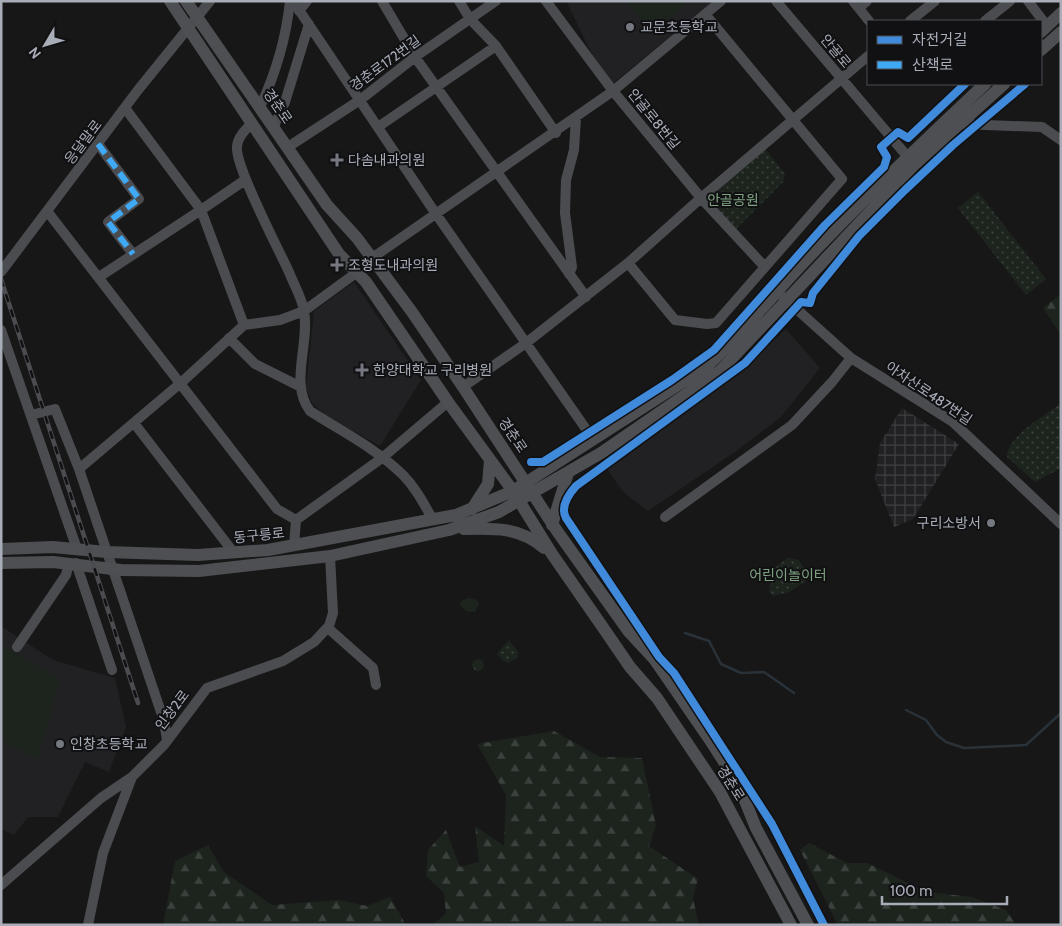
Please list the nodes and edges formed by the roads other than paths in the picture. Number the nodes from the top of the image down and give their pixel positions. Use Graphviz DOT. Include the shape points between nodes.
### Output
graph roads {
  1 [pos="170,1"];
  2 [pos="186,1"];
  3 [pos="210,1"];
  4 [pos="292,1"];
  5 [pos="307,1"];
  6 [pos="382,1"];
  7 [pos="459,1"];
  8 [pos="496,1"];
  9 [pos="546,1"];
  10 [pos="720,1"];
  11 [pos="776,1"];
  12 [pos="935,1"];
  13 [pos="1010,1"];
  14 [pos="1028,1"];
  15 [pos="860,4"];
  16 [pos="299,12"];
  17 [pos="1061,13"];
  18 [pos="705,14"];
  19 [pos="197,16"];
  20 [pos="470,19"];
  21 [pos="868,20"];
  22 [pos="911,20"];
  23 [pos="986,20"];
  24 [pos="1039,20"];
  25 [pos="309,24"];
  26 [pos="187,29"];
  27 [pos="1044,29"];
  28 [pos="1061,32"];
  29 [pos="496,46"];
  30 [pos="1042,49"];
  31 [pos="415,57"];
  32 [pos="867,57"];
  33 [pos="841,79"];
  34 [pos="984,85"];
  35 [pos="1003,85"];
  36 [pos="437,87"];
  37 [pos="613,92"];
  38 [pos="360,100"];
  39 [pos="260,107"];
  40 [pos="125,108"];
  41 [pos="576,118"];
  42 [pos="793,119"];
  43 [pos="251,124"];
  44 [pos="959,124"];
  45 [pos="274,126"];
  46 [pos="378,127"];
  47 [pos="556,133"];
  48 [pos="1061,140"];
  49 [pos="98,144"];
  50 [pos="288,147"];
  51 [pos="911,161"];
  52 [pos="497,171"];
  53 [pos="245,180"];
  54 [pos="701,198"];
  55 [pos="202,210"];
  56 [pos="48,211"];
  57 [pos="436,214"];
  58 [pos="133,254"];
  59 [pos="372,258"];
  60 [pos="628,263"];
  61 [pos="764,266"];
  62 [pos="1,272"];
  63 [pos="356,273"];
  64 [pos="570,274"];
  65 [pos="99,277"];
  66 [pos="777,290"];
  67 [pos="586,297"];
  68 [pos="787,301"];
  69 [pos="304,311"];
  70 [pos="244,324"];
  71 [pos="1,330"];
  72 [pos="229,338"];
  73 [pos="526,342"];
  74 [pos="851,358"];
  75 [pos="181,383"];
  76 [pos="301,387"];
  77 [pos="464,387"];
  78 [pos="448,402"];
  79 [pos="31,415"];
  80 [pos="134,423"];
  81 [pos="590,442"];
  82 [pos="382,458"];
  83 [pos="490,460"];
  84 [pos="79,469"];
  85 [pos="568,473"];
  86 [pos="526,482"];
  87 [pos="533,493"];
  88 [pos="516,496"];
  89 [pos="472,509"];
  90 [pos="665,517"];
  91 [pos="296,520"];
  92 [pos="433,520"];
  93 [pos="1061,524"];
  94 [pos="552,525"];
  95 [pos="449,530"];
  96 [pos="294,546"];
  97 [pos="1,549"];
  98 [pos="77,550"];
  99 [pos="106,552"];
  100 [pos="234,553"];
  101 [pos="552,554"];
  102 [pos="330,556"];
  103 [pos="20,561"];
  104 [pos="1,563"];
  105 [pos="72,563"];
  106 [pos="111,567"];
  107 [pos="1,569"];
  108 [pos="328,628"];
  109 [pos="17,648"];
  110 [pos="112,670"];
  111 [pos="376,685"];
  112 [pos="167,740"];
  113 [pos="132,777"];
  114 [pos="1,885"];
  115 [pos="88,925"];
  116 [pos="791,925"];
  117 [pos="808,925"];
  1 -- 26 [label="main road, 경춘로"];
  2 -- 19 [label="main road, 경춘로"];
  3 -- 19 [label="street, 응달말로"];
  4 -- 16 [label="street"];
  4 -- 39 [label="street" via="287,33"];
  5 -- 16 [label="street"];
  6 -- 31 [label="street"];
  7 -- 20 [label="street"];
  8 -- 20 [label="street, 경춘로172번길"];
  9 -- 37 [label="street"];
  10 -- 18 [label="street"];
  11 -- 33 [label="street, 안골로"];
  12 -- 22 [label="street"];
  13 -- 23 [label="street"];
  14 -- 24 [label="street"];
  15 -- 21 [label="street"];
  16 -- 25 [label="street"];
  17 -- 27 [label="main road"];
  18 -- 37 [label="street"];
  18 -- 42 [label="street"];
  19 -- 26 [label="street, 응달말로"];
  19 -- 39 [label="main road, 경춘로"];
  20 -- 29 [label="street"];
  20 -- 31 [label="street, 경춘로172번길"];
  25 -- 38 [label="street"];
  25 -- 45 [label="street" via="285,102"];
  26 -- 40 [label="street, 응달말로"];
  26 -- 43 [label="main road, 경춘로"];
  28 -- 30 [label="main road"];
  29 -- 36 [label="street"];
  29 -- 47 [label="street"];
  31 -- 36 [label="street"];
  31 -- 38 [label="street, 경춘로172번길"];
  32 -- 33 [label="street"];
  33 -- 42 [label="street"];
  33 -- 51 [label="street, 안골로"];
  34 -- 51 [label="main road"];
  35 -- 44 [label="main road"];
  36 -- 46 [label="street"];
  36 -- 52 [label="street"];
  37 -- 41 [label="street, 안골로8번길"];
  37 -- 54 [label="street, 안골로8번길"];
  38 -- 46 [label="street"];
  38 -- 50 [label="street, 경춘로172번길"];
  39 -- 45 [label="main road, 경춘로"];
  40 -- 49 [label="street, 응달말로"];
  40 -- 55 [label="street"];
  41 -- 47 [label="street, 안골로8번길"];
  41 -- 64 [label="street" via="574,150 566,180"];
  42 -- 54 [label="street"];
  42 -- 61 [label="street" via="842,179"];
  43 -- 53 [label="street" via="236,147"];
  43 -- 63 [label="main road, 경춘로" via="339,254"];
  44 -- 48 [label="street" via="1042,127"];
  44 -- 51 [label="main road"];
  45 -- 50 [label="main road, 경춘로"];
  46 -- 57 [label="street"];
  47 -- 52 [label="street, 안골로8번길"];
  49 -- 56 [label="street, 응달말로"];
  49 -- 58 [label="street" via="139,199 108,222"];
  50 -- 59 [label="main road, 경춘로" via="327,205"];
  51 -- 66 [label="main road"];
  51 -- 68 [label="main road"];
  52 -- 57 [label="street, 안골로8번길"];
  52 -- 64 [label="street"];
  53 -- 55 [label="street"];
  53 -- 69 [label="street" via="278,247"];
  54 -- 60 [label="street"];
  54 -- 61 [label="street, 안골로8번길"];
  55 -- 58 [label="street"];
  55 -- 70 [label="street"];
  56 -- 62 [label="street, 응달말로"];
  56 -- 65 [label="street"];
  57 -- 59 [label="street, 안골로8번길"];
  57 -- 73 [label="street"];
  58 -- 65 [label="street"];
  59 -- 77 [label="main road, 경춘로"];
  60 -- 61 [label="street" via="675,320 707,324 716,323"];
  60 -- 67 [label="street"];
  63 -- 69 [label="street"];
  63 -- 78 [label="main road, 경춘로" via="366,282"];
  64 -- 67 [label="street"];
  65 -- 75 [label="street"];
  66 -- 68 [label="street, 아차산로487번길"];
  66 -- 81 [label="main road" via="706,367"];
  67 -- 73 [label="street"];
  68 -- 74 [label="street, 아차산로487번길"];
  68 -- 85 [label="main road" via="720,371 601,454"];
  69 -- 70 [label="street" via="280,320"];
  69 -- 76 [label="street"];
  70 -- 72 [label="street"];
  71 -- 79 [label="street"];
  72 -- 75 [label="street"];
  72 -- 76 [label="street" via="254,364"];
  73 -- 77 [label="street"];
  73 -- 81 [label="street" via="586,429"];
  74 -- 90 [label="street" via="792,425"];
  74 -- 93 [label="street, 아차산로487번길" via="952,422"];
  75 -- 80 [label="street"];
  75 -- 91 [label="street" via="277,508"];
  76 -- 82 [label="street" via="302,401 310,411"];
  77 -- 86 [label="main road, 경춘로"];
  78 -- 82 [label="street"];
  78 -- 83 [label="main road, 경춘로"];
  79 -- 84 [label="street" via="55,409"];
  79 -- 98 [label="street"];
  80 -- 84 [label="street"];
  80 -- 100 [label="street"];
  81 -- 86 [label="main road"];
  82 -- 91 [label="street"];
  82 -- 92 [label="street" via="403,475"];
  83 -- 88 [label="main road, 경춘로"];
  83 -- 89 [label="main road" via="488,484"];
  84 -- 99 [label="street"];
  85 -- 87 [label="main road"];
  85 -- 94 [label="main road"];
  86 -- 87 [label="main road, 경춘로"];
  86 -- 88 [label="main road"];
  87 -- 88 [label="main road"];
  87 -- 94 [label="main road, 경춘로"];
  88 -- 89 [label="main road, 동구릉로"];
  88 -- 95 [label="main road" via="499,512"];
  88 -- 101 [label="main road, 경춘로"];
  89 -- 92 [label="main road, 동구릉로"];
  91 -- 96 [label="street"];
  92 -- 96 [label="main road, 동구릉로"];
  94 -- 117 [label="main road, 경춘로" via="629,632 655,660 710,740 732,776"];
  95 -- 101 [label="main road" via="509,530 534,538"];
  95 -- 102 [label="main road"];
  96 -- 100 [label="main road, 동구릉로"];
  97 -- 98 [label="main road, 동구릉로" via="53,547"];
  98 -- 99 [label="main road, 동구릉로"];
  99 -- 100 [label="main road, 동구릉로"];
  99 -- 106 [label="street"];
  101 -- 116 [label="main road, 경춘로" via="630,667 657,698 720,792"];
  102 -- 106 [label="main road" via="199,571 121,570"];
  102 -- 108 [label="street" via="333,613"];
  103 -- 104 [label="main road"];
  103 -- 105 [label="main road"];
  103 -- 107 [label="main road"];
  105 -- 106 [label="main road"];
  105 -- 109 [label="street"];
  105 -- 110 [label="street"];
  106 -- 112 [label="street" via="164,721"];
  108 -- 111 [label="street" via="373,668"];
  108 -- 112 [label="street, 인창2로" via="314,642 283,661 207,688"];
  112 -- 113 [label="street, 인창2로"];
  113 -- 114 [label="street, 인창2로" via="100,798"];
  113 -- 115 [label="street" via="102,853"];
}
